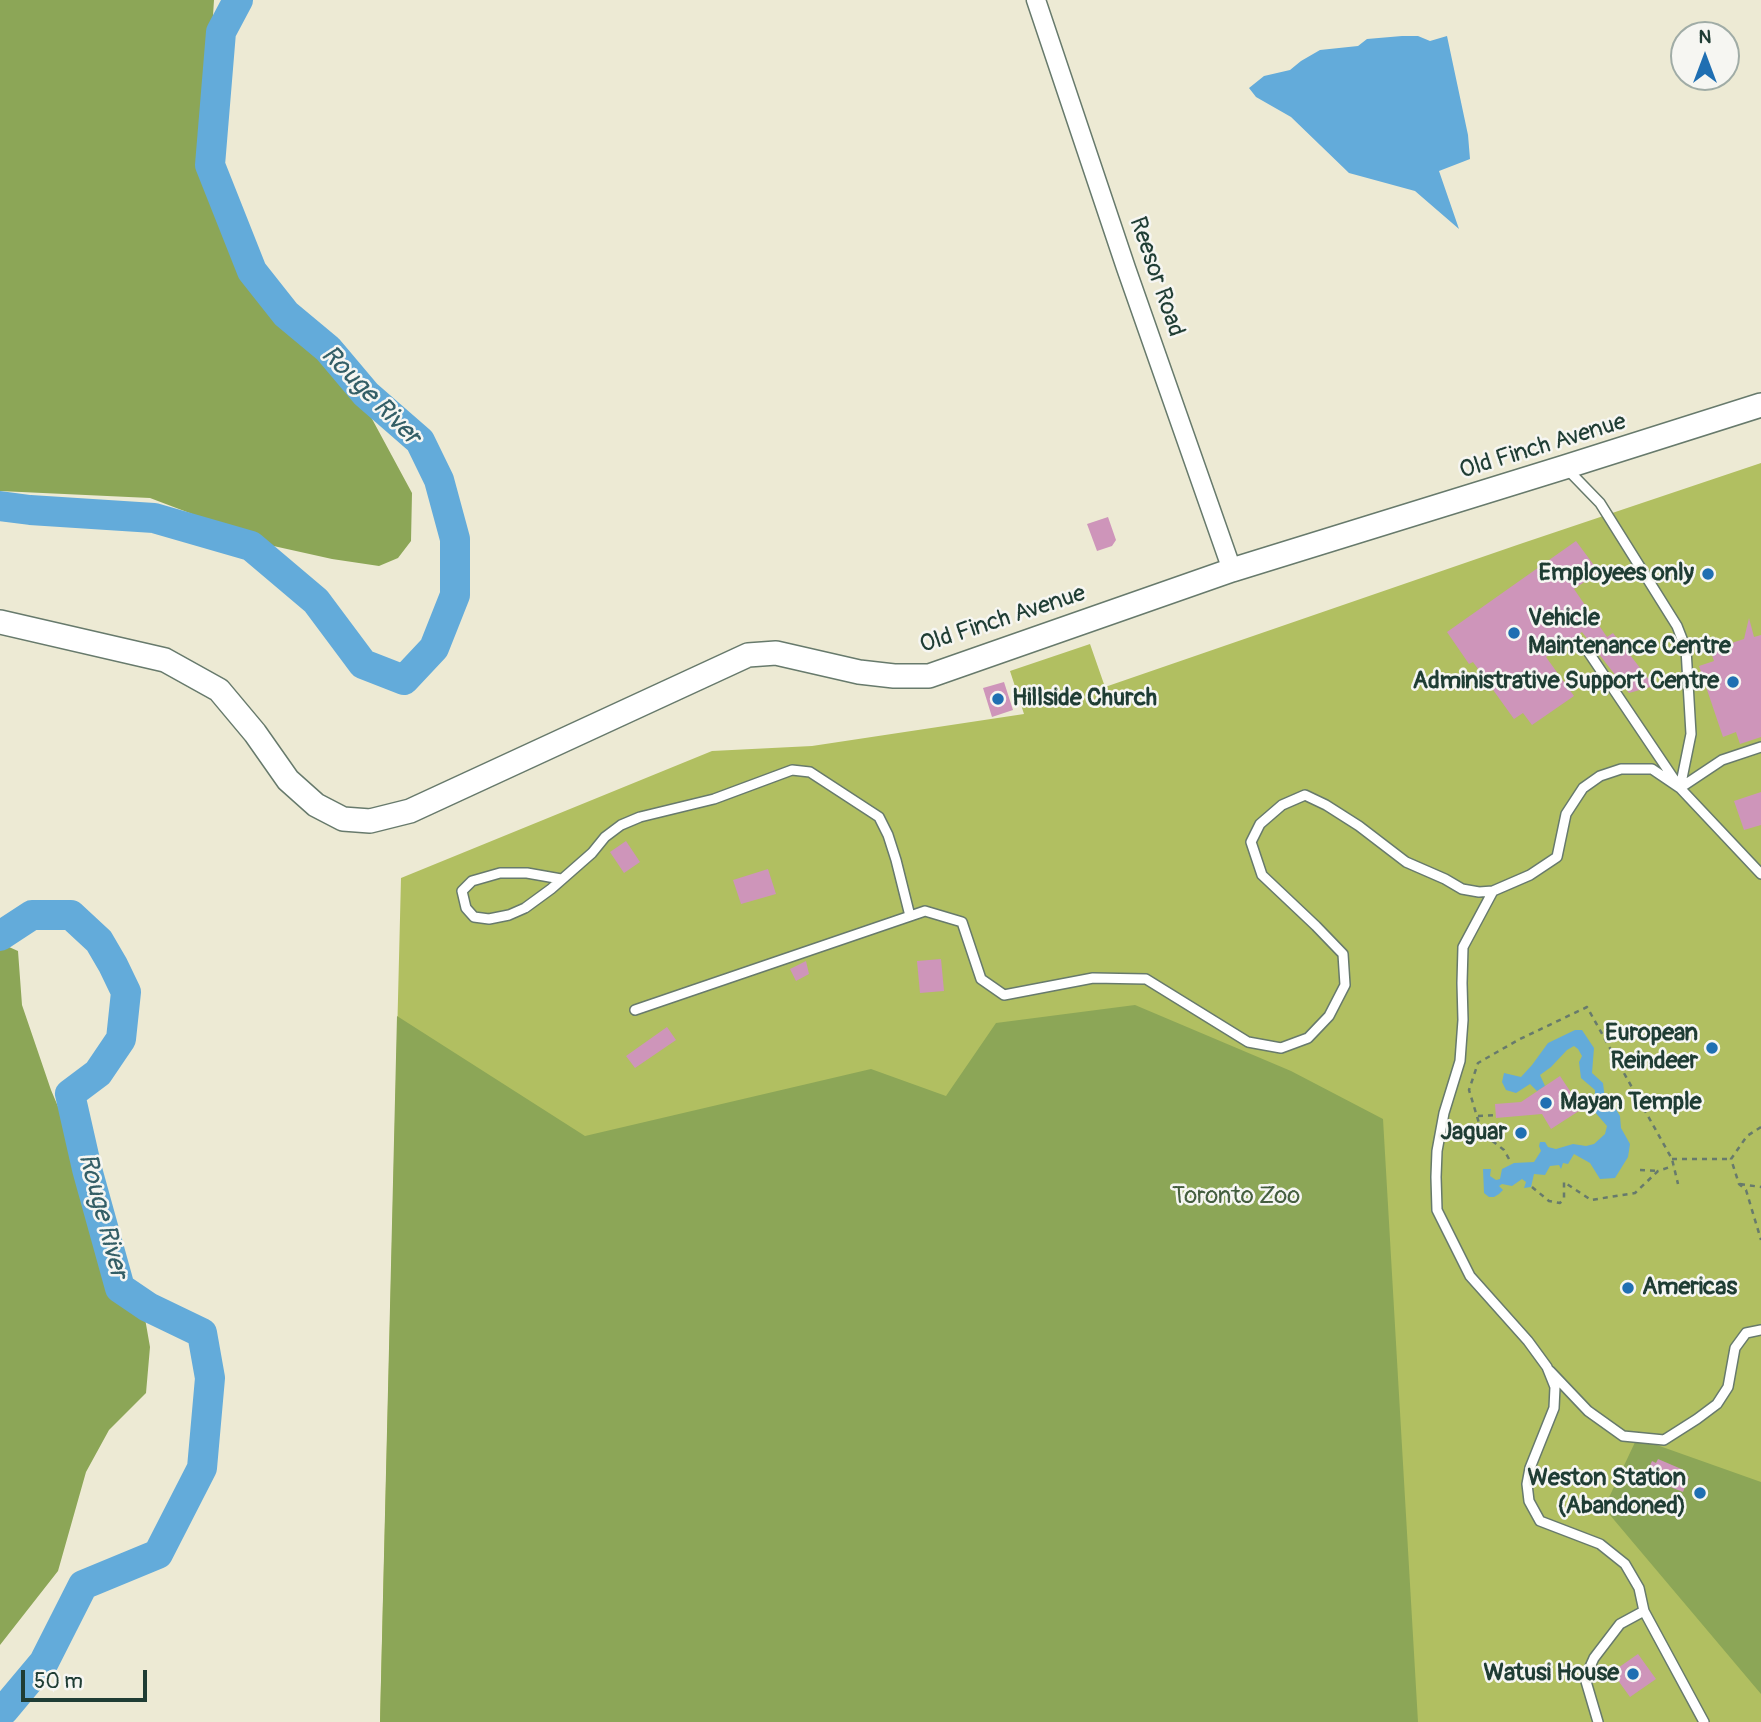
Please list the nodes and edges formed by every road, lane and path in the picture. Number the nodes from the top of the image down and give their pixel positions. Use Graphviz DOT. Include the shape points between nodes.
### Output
graph roads {
  1 [pos="1037,0"];
  2 [pos="1761,405"];
  3 [pos="1565,467"];
  4 [pos="1232,570"];
  5 [pos="0,622"];
  6 [pos="1585,647"];
  7 [pos="1761,747"];
  8 [pos="1680,788"];
  9 [pos="1761,874"];
  10 [pos="561,879"];
  11 [pos="1493,891"];
  12 [pos="910,916"];
  13 [pos="635,1010"];
  14 [pos="1496,1115"];
  15 [pos="1478,1116"];
  16 [pos="1761,1127"];
  17 [pos="1509,1158"];
  18 [pos="1672,1159"];
  19 [pos="1731,1159"];
  20 [pos="1673,1166"];
  21 [pos="1640,1170"];
  22 [pos="1658,1171"];
  23 [pos="1678,1184"];
  24 [pos="1739,1184"];
  25 [pos="1532,1187"];
  26 [pos="1761,1187"];
  27 [pos="1761,1240"];
  28 [pos="1761,1330"];
  29 [pos="1547,1367"];
  30 [pos="1644,1611"];
  31 [pos="1598,1722"];
  32 [pos="1704,1722"];
  1 -- 4 [label="street, Reesor Road"];
  2 -- 3 [label="street, Old Finch Avenue"];
  3 -- 4 [label="street, Old Finch Avenue"];
  3 -- 8 [label="lane" via="1600,503 1677,626 1686,649 1691,734"];
  4 -- 5 [label="street, Old Finch Avenue" via="929,676 859,672 776,653 748,655 410,811 370,821 343,819 316,805 288,780 219,690 165,660"];
  6 -- 8 [label="lane"];
  7 -- 8 [label="lane" via="1721,760"];
  8 -- 9 [label="lane"];
  8 -- 11 [label="lane" via="1652,769 1621,769 1600,776 1583,788 1566,814 1557,857 1531,875"];
  10 -- 10 [label="lane" via="500,873 472,881 462,891 474,917 489,919 525,908"];
  10 -- 12 [label="lane" via="621,825 714,799 792,770 810,772 879,817"];
  11 -- 12 [label="lane" via="1462,889 1406,862 1359,826 1306,795 1282,805 1260,824 1251,842 1262,875 1343,954 1345,985 1329,1016 1308,1038 1281,1048 1248,1042 1146,979 1093,978 1004,995 981,979 962,922 925,911"];
  11 -- 29 [label="lane" via="1463,947 1460,1061 1437,1151 1437,1210 1470,1276"];
  12 -- 13 [label="lane"];
  14 -- 15 [label="path"];
  15 -- 17 [label="path" via="1482,1133"];
  15 -- 18 [label="path" via="1469,1090 1478,1063 1587,1007"];
  16 -- 19 [label="path" via="1747,1136"];
  18 -- 19 [label="path"];
  18 -- 20 [label="path"];
  19 -- 24 [label="path"];
  20 -- 22 [label="path"];
  20 -- 23 [label="path"];
  21 -- 22 [label="path"];
  22 -- 25 [label="path" via="1635,1194 1591,1200 1564,1182 1560,1203 1549,1201"];
  24 -- 26 [label="path"];
  24 -- 27 [label="path" via="1746,1190"];
  28 -- 29 [label="lane" via="1746,1333 1735,1349 1728,1387 1717,1404 1664,1440 1623,1436 1588,1411"];
  29 -- 30 [label="lane" via="1555,1387 1554,1408 1530,1468 1529,1501 1540,1521 1600,1544 1625,1564 1639,1588"];
  30 -- 31 [label="lane" via="1620,1624 1594,1658 1586,1678"];
  30 -- 32 [label="lane"];
}
